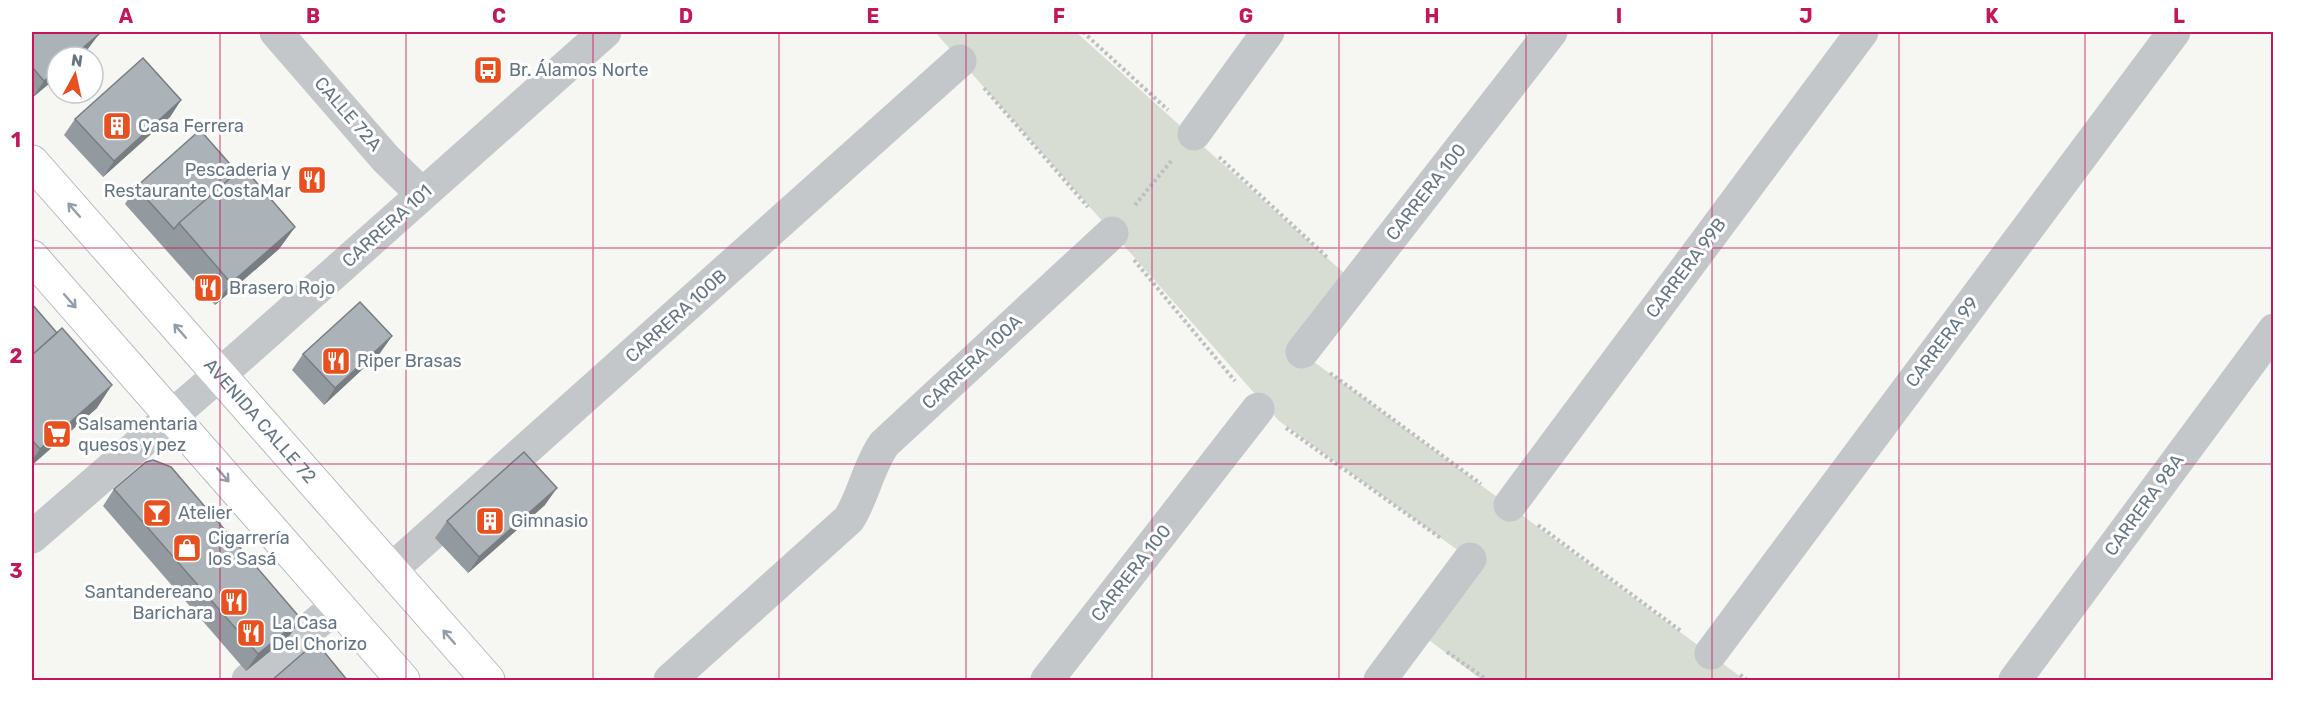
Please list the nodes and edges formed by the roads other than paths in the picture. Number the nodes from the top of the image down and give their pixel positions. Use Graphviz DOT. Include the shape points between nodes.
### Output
graph roads {
  1 [pos="276,32"];
  2 [pos="605,32"];
  3 [pos="1268,32"];
  4 [pos="1551,32"];
  5 [pos="1862,32"];
  6 [pos="2174,32"];
  7 [pos="960,62"];
  8 [pos="1194,134"];
  9 [pos="32,162"];
  10 [pos="422,194"];
  11 [pos="1112,233"];
  12 [pos="32,257"];
  13 [pos="2274,330"];
  14 [pos="1302,352"];
  15 [pos="219,375"];
  16 [pos="1258,409"];
  17 [pos="171,415"];
  18 [pos="1510,505"];
  19 [pos="32,537"];
  20 [pos="1470,559"];
  21 [pos="391,570"];
  22 [pos="337,606"];
  23 [pos="1710,653"];
  24 [pos="248,681"];
  25 [pos="403,681"];
  26 [pos="488,681"];
  27 [pos="670,681"];
  28 [pos="1047,681"];
  29 [pos="1380,681"];
  30 [pos="2014,681"];
  1 -- 10 [label="street, CALLE 72A" via="386,159"];
  2 -- 10 [label="street, CARRERA 101"];
  3 -- 8 [label="street"];
  4 -- 14 [label="street, CARRERA 100"];
  5 -- 18 [label="street, CARRERA 99B"];
  6 -- 23 [label="street, CARRERA 99"];
  7 -- 21 [label="street, CARRERA 100B"];
  15 -- 9 [label="main road, AVENIDA CALLE 72, one-way"];
  10 -- 15 [label="street, CARRERA 101"];
  11 -- 27 [label="street, CARRERA 100A" via="884,444 874,458 859,504 849,519"];
  12 -- 17 [label="main road, one-way"];
  13 -- 30 [label="street, CARRERA 98A"];
  15 -- 17 [label="street, CARRERA 101"];
  15 -- 21 [label="main road, AVENIDA CALLE 72"];
  16 -- 28 [label="street, CARRERA 100"];
  17 -- 19 [label="street, CARRERA 101"];
  17 -- 22 [label="main road, one-way"];
  20 -- 29 [label="street"];
  26 -- 21 [label="main road, AVENIDA CALLE 72, one-way"];
  22 -- 24 [label="street"];
  22 -- 25 [label="main road"];
}
